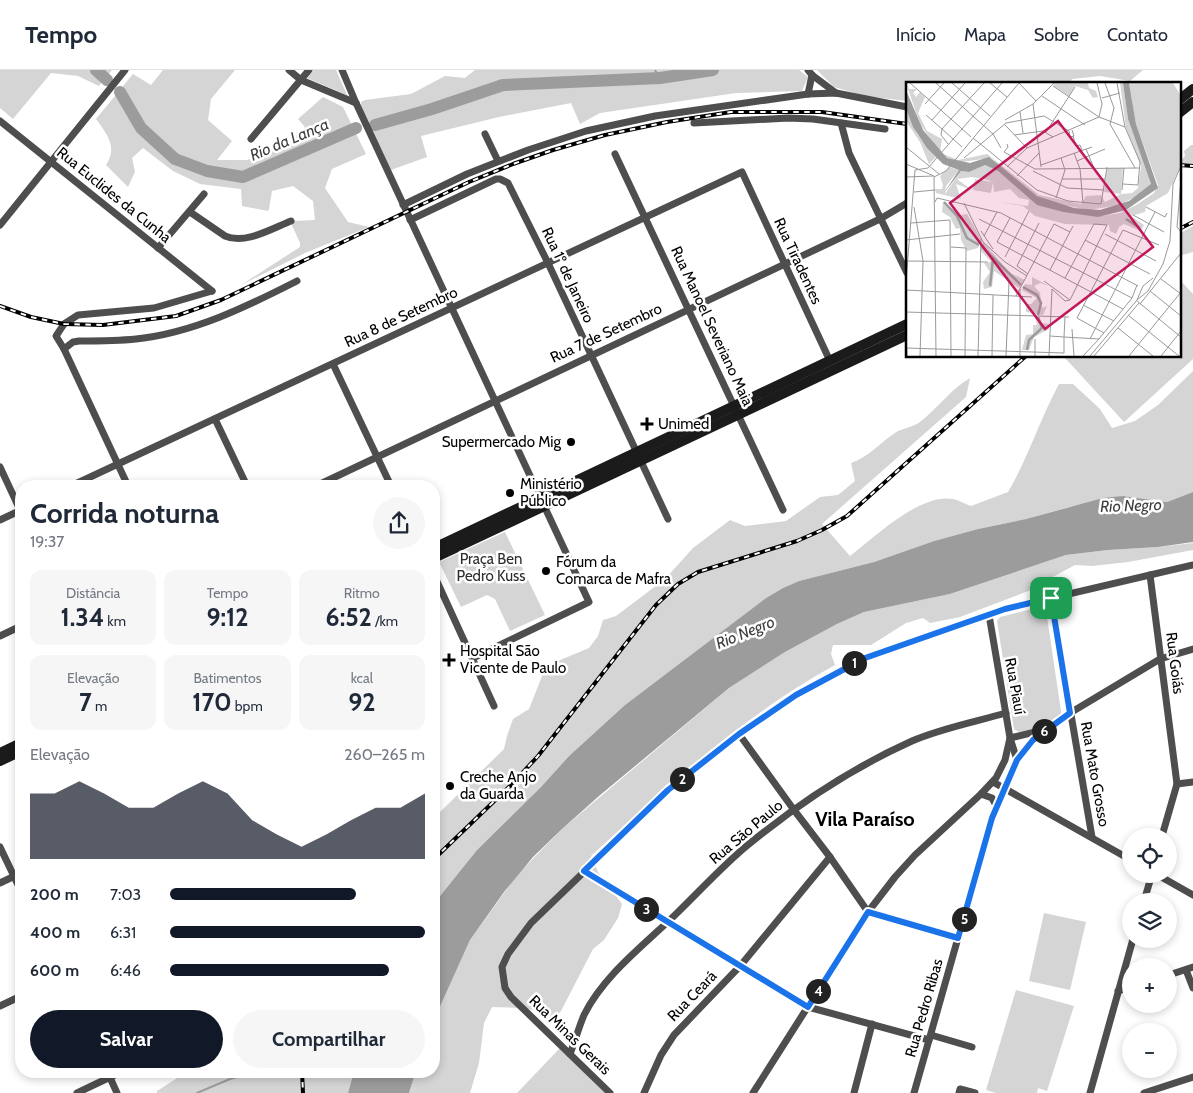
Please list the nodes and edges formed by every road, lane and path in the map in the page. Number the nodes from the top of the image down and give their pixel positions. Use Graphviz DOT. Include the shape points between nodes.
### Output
graph roads {
  1 [pos="125,70"];
  2 [pos="288,70"];
  3 [pos="309,70"];
  4 [pos="342,70"];
  5 [pos="810,72"];
  6 [pos="301,80"];
  7 [pos="1193,89"];
  8 [pos="836,93"];
  9 [pos="808,94"];
  10 [pos="1180,99"];
  11 [pos="1193,102"];
  12 [pos="356,103"];
  13 [pos="906,107"];
  14 [pos="1180,112"];
  15 [pos="0,120"];
  16 [pos="694,123"];
  17 [pos="841,123"];
  18 [pos="885,128"];
  19 [pos="485,134"];
  20 [pos="251,139"];
  21 [pos="615,154"];
  22 [pos="498,161"];
  23 [pos="51,162"];
  24 [pos="742,172"];
  25 [pos="204,194"];
  26 [pos="906,204"];
  27 [pos="403,205"];
  28 [pos="190,212"];
  29 [pos="645,217"];
  30 [pos="880,219"];
  31 [pos="410,220"];
  32 [pos="291,221"];
  33 [pos="0,225"];
  34 [pos="158,248"];
  35 [pos="548,262"];
  36 [pos="785,264"];
  37 [pos="906,271"];
  38 [pos="297,281"];
  39 [pos="451,308"];
  40 [pos="689,310"];
  41 [pos="906,324"];
  42 [pos="906,335"];
  43 [pos="64,349"];
  44 [pos="591,356"];
  45 [pos="830,361"];
  46 [pos="333,364"];
  47 [pos="494,402"];
  48 [pos="736,410"];
  49 [pos="215,419"];
  50 [pos="638,456"];
  51 [pos="377,457"];
  52 [pos="118,464"];
  53 [pos="0,467"];
  54 [pos="84,480"];
  55 [pos="125,480"];
  56 [pos="244,480"];
  57 [pos="329,480"];
  58 [pos="388,480"];
  59 [pos="15,498"];
  60 [pos="541,502"];
  61 [pos="784,510"];
  62 [pos="15,514"];
  63 [pos="668,519"];
  64 [pos="0,520"];
  65 [pos="440,545"];
  66 [pos="440,555"];
  67 [pos="1193,565"];
  68 [pos="1150,575"];
  69 [pos="440,588"];
  70 [pos="1051,598"];
  71 [pos="989,615"];
  72 [pos="15,629"];
  73 [pos="0,636"];
  74 [pos="1193,649"];
  75 [pos="473,658"];
  76 [pos="1160,658"];
  77 [pos="494,706"];
  78 [pos="1070,713"];
  79 [pos="1006,714"];
  80 [pos="1046,729"];
  81 [pos="739,734"];
  82 [pos="1010,738"];
  83 [pos="15,746"];
  84 [pos="0,753"];
  85 [pos="15,754"];
  86 [pos="1017,760"];
  87 [pos="0,761"];
  88 [pos="993,782"];
  89 [pos="1193,782"];
  90 [pos="1177,784"];
  91 [pos="1006,789"];
  92 [pos="981,794"];
  93 [pos="997,807"];
  94 [pos="794,810"];
  95 [pos="1164,828"];
  96 [pos="1092,837"];
  97 [pos="0,847"];
  98 [pos="1122,855"];
  99 [pos="830,857"];
  100 [pos="15,870"];
  101 [pos="584,871"];
  102 [pos="15,876"];
  103 [pos="0,883"];
  104 [pos="1172,883"];
  105 [pos="1193,895"];
  106 [pos="868,912"];
  107 [pos="668,922"];
  108 [pos="958,938"];
  109 [pos="1130,948"];
  110 [pos="741,965"];
  111 [pos="1190,968"];
  112 [pos="1177,972"];
  113 [pos="1193,988"];
  114 [pos="1122,990"];
  115 [pos="1118,991"];
  116 [pos="15,999"];
  117 [pos="0,1006"];
  118 [pos="808,1007"];
  119 [pos="872,1024"];
  120 [pos="930,1038"];
  121 [pos="972,1047"];
  122 [pos="570,1054"];
  123 [pos="1193,1077"];
  124 [pos="101,1078"];
  125 [pos="110,1078"];
  126 [pos="77,1093"];
  127 [pos="117,1093"];
  128 [pos="610,1093"];
  129 [pos="644,1093"];
  130 [pos="753,1093"];
  131 [pos="854,1093"];
  132 [pos="914,1093"];
  133 [pos="959,1093"];
  134 [pos="975,1093"];
  135 [pos="1090,1093"];
  136 [pos="1144,1093"];
  1 -- 23 [label="street"];
  2 -- 6 [label="street"];
  3 -- 6 [label="street"];
  4 -- 12 [label="street"];
  5 -- 8 [label="street"];
  5 -- 9 [label="street"];
  6 -- 12 [label="street"];
  6 -- 20 [label="street"];
  7 -- 10 [label="main road"];
  8 -- 9 [label="street"];
  8 -- 13 [label="street"];
  9 -- 22 [label="street" via="612,125 556,140"];
  11 -- 14 [label="main road"];
  12 -- 27 [label="street"];
  15 -- 23 [label="street, Rua Euclides da Cunha"];
  16 -- 17 [label="street" via="788,118"];
  17 -- 18 [label="street"];
  17 -- 30 [label="street" via="849,153"];
  19 -- 22 [label="street"];
  21 -- 29 [label="street, Rua Manoel Severiano Maia"];
  22 -- 27 [label="street"];
  23 -- 33 [label="street"];
  23 -- 34 [label="street, Rua Euclides da Cunha"];
  24 -- 29 [label="street, Rua 8 de Setembro"];
  24 -- 36 [label="street, Rua Tiradentes"];
  25 -- 28 [label="street"];
  26 -- 30 [label="street, Rua 7 de Setembro"];
  27 -- 31 [label="street"];
  28 -- 32 [label="street" via="232,238 254,235"];
  28 -- 34 [label="street"];
  29 -- 35 [label="street, Rua 8 de Setembro"];
  29 -- 40 [label="street, Rua Manoel Severiano Maia"];
  30 -- 36 [label="street, Rua 7 de Setembro"];
  30 -- 37 [label="street"];
  31 -- 35 [label="street, Rua 1º de Janeiro" via="496,179 505,180"];
  31 -- 39 [label="street"];
  34 -- 43 [label="street, Rua Euclides da Cunha" via="212,292 154,308 78,316 58,331 56,336"];
  35 -- 39 [label="street, Rua 8 de Setembro"];
  35 -- 44 [label="street, Rua 1º de Janeiro"];
  36 -- 40 [label="street, Rua 7 de Setembro"];
  36 -- 45 [label="street, Rua Tiradentes"];
  38 -- 43 [label="street" via="180,331 118,341 79,341"];
  39 -- 46 [label="street, Rua 8 de Setembro"];
  39 -- 47 [label="street"];
  40 -- 44 [label="street, Rua 7 de Setembro"];
  40 -- 48 [label="street, Rua Manoel Severiano Maia"];
  41 -- 45 [label="main road"];
  42 -- 48 [label="main road"];
  43 -- 52 [label="street"];
  44 -- 47 [label="street, Rua 7 de Setembro"];
  44 -- 50 [label="street, Rua 1º de Janeiro"];
  45 -- 48 [label="main road"];
  46 -- 49 [label="street, Rua 8 de Setembro"];
  46 -- 51 [label="street"];
  47 -- 51 [label="street, Rua 7 de Setembro"];
  47 -- 60 [label="street"];
  48 -- 50 [label="main road"];
  48 -- 61 [label="street, Rua Manoel Severiano Maia"];
  49 -- 52 [label="street, Rua 8 de Setembro"];
  49 -- 56 [label="street"];
  50 -- 60 [label="main road"];
  50 -- 63 [label="street, Rua 1º de Janeiro"];
  51 -- 57 [label="street, Rua 7 de Setembro"];
  51 -- 58 [label="street"];
  52 -- 54 [label="street, Rua 8 de Setembro"];
  52 -- 55 [label="street"];
  53 -- 59 [label="street"];
  60 -- 65 [label="main road"];
  60 -- 66 [label="main road"];
  60 -- 75 [label="street" via="589,602"];
  62 -- 64 [label="street"];
  67 -- 68 [label="street"];
  68 -- 70 [label="street"];
  68 -- 76 [label="street, Rua Goiás"];
  69 -- 75 [label="street"];
  70 -- 71 [label="street"];
  70 -- 78 [label="street, Rua Mato Grosso"];
  71 -- 79 [label="street, Rua Piauí"];
  71 -- 81 [label="street" via="851,665 796,695"];
  72 -- 73 [label="street"];
  74 -- 76 [label="street"];
  75 -- 77 [label="street"];
  76 -- 78 [label="street"];
  76 -- 90 [label="street, Rua Goiás"];
  78 -- 80 [label="street"];
  78 -- 96 [label="street, Rua Mato Grosso"];
  79 -- 82 [label="street, Rua Piauí"];
  79 -- 94 [label="street, Rua São Paulo" via="912,741 861,767"];
  80 -- 82 [label="street"];
  80 -- 86 [label="street, Rua Pedro Ribas"];
  81 -- 94 [label="street"];
  81 -- 101 [label="street" via="668,790"];
  82 -- 86 [label="street, Rua Piauí"];
  82 -- 88 [label="street" via="1005,760"];
  83 -- 84 [label="main road"];
  85 -- 87 [label="main road"];
  86 -- 91 [label="street, Rua Pedro Ribas"];
  88 -- 91 [label="street"];
  88 -- 92 [label="street"];
  89 -- 90 [label="street"];
  90 -- 95 [label="street"];
  91 -- 93 [label="street, Rua Pedro Ribas"];
  91 -- 96 [label="street"];
  92 -- 93 [label="street" via="992,798"];
  92 -- 106 [label="street" via="915,854"];
  93 -- 108 [label="street, Rua Pedro Ribas"];
  94 -- 99 [label="street"];
  94 -- 107 [label="street, Rua São Paulo" via="742,850"];
  96 -- 98 [label="street"];
  97 -- 100 [label="street"];
  99 -- 106 [label="street"];
  99 -- 110 [label="street, Rua Ceará"];
  101 -- 107 [label="street"];
  101 -- 122 [label="street, Rua Minas Gerais" via="531,923 508,954 502,968 505,988 511,997"];
  102 -- 103 [label="street"];
  104 -- 105 [label="street"];
  106 -- 108 [label="street"];
  106 -- 118 [label="street"];
  107 -- 110 [label="street"];
  107 -- 122 [label="street, Rua São Paulo" via="598,993 584,1016"];
  108 -- 120 [label="street, Rua Pedro Ribas"];
  109 -- 115 [label="street"];
  110 -- 118 [label="street"];
  110 -- 129 [label="street, Rua Ceará" via="674,1035 660,1055"];
  111 -- 112 [label="street"];
  111 -- 113 [label="street"];
  114 -- 115 [label="street"];
  115 -- 135 [label="street"];
  116 -- 117 [label="street"];
  118 -- 119 [label="street"];
  118 -- 130 [label="street"];
  119 -- 120 [label="street"];
  119 -- 131 [label="street"];
  120 -- 121 [label="street"];
  120 -- 132 [label="street, Rua Pedro Ribas"];
  122 -- 128 [label="street, Rua Minas Gerais"];
  123 -- 136 [label="street"];
  124 -- 126 [label="street"];
  125 -- 127 [label="street"];
  133 -- 134 [label="street" via="960,1089"];
}
